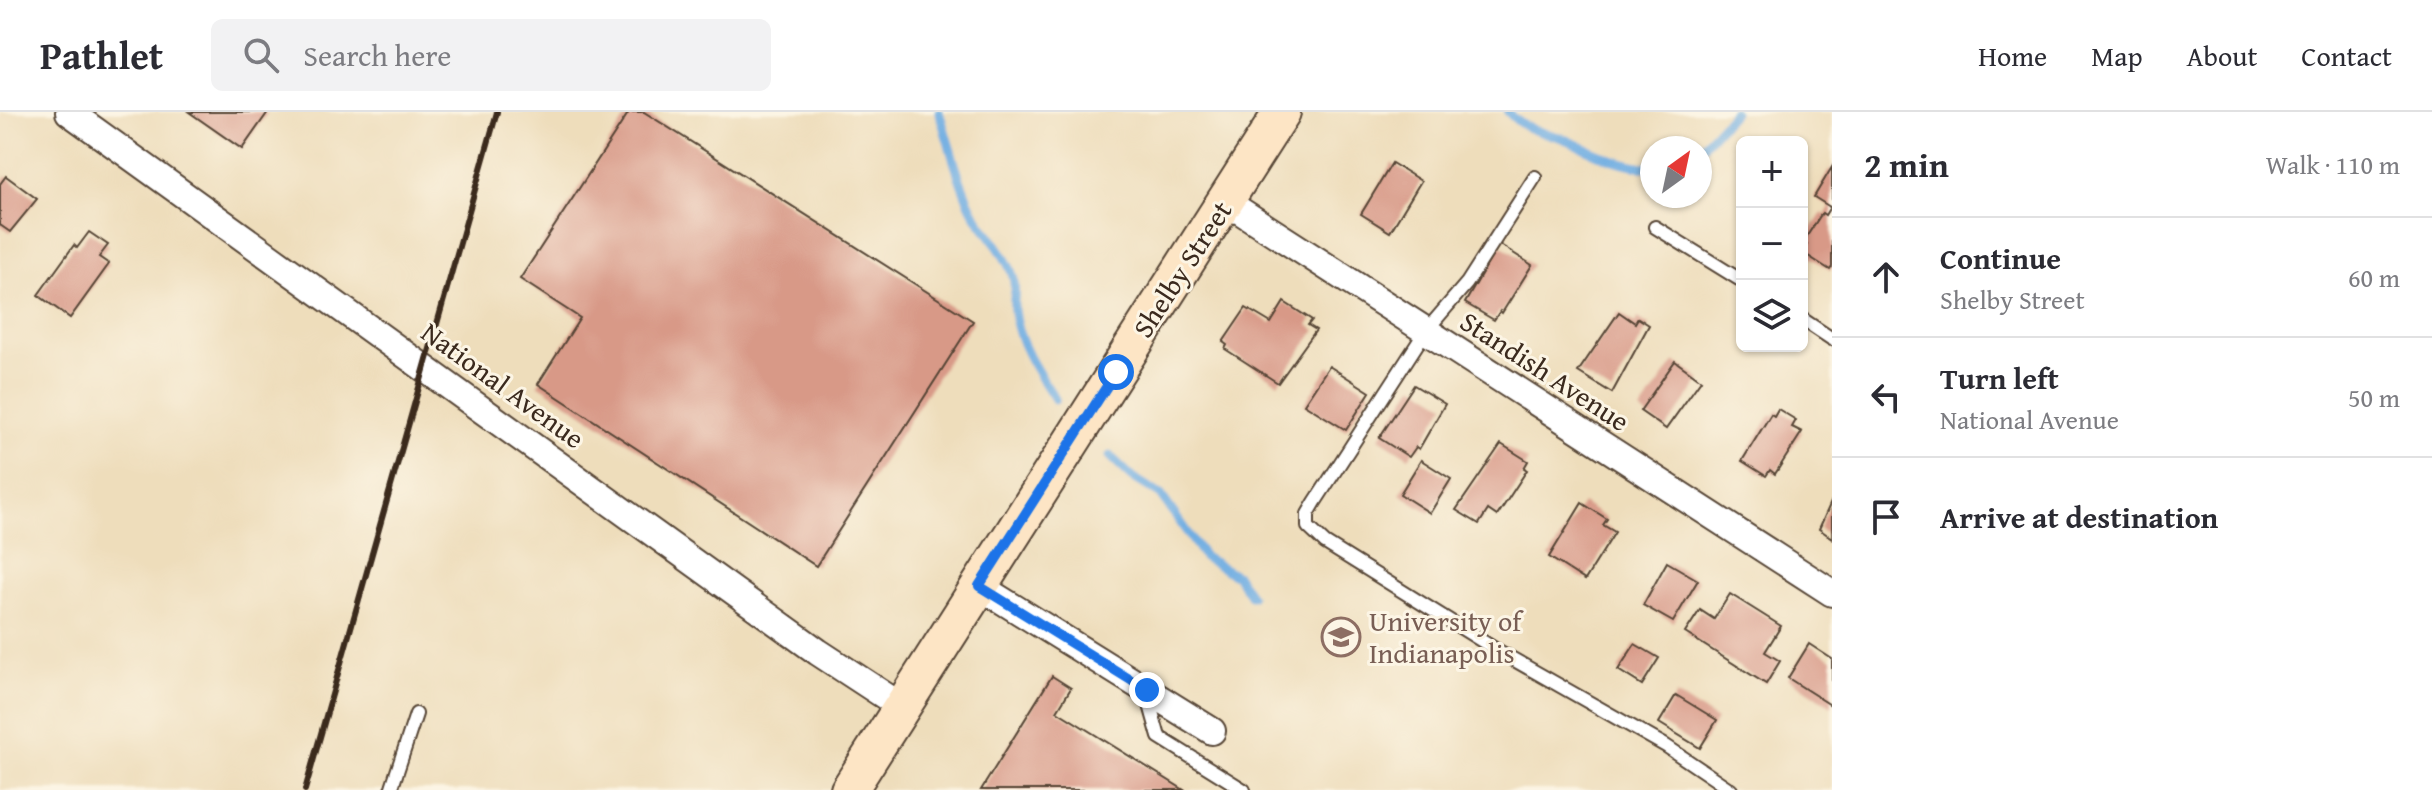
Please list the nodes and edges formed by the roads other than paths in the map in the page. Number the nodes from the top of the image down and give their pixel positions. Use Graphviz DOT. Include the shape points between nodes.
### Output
graph roads {
  1 [pos="69,112"];
  2 [pos="1282,112"];
  3 [pos="1535,177"];
  4 [pos="1225,201"];
  5 [pos="1655,227"];
  6 [pos="1740,280"];
  7 [pos="1808,323"];
  8 [pos="1425,332"];
  9 [pos="1832,339"];
  10 [pos="979,586"];
  11 [pos="1832,593"];
  12 [pos="1147,690"];
  13 [pos="902,707"];
  14 [pos="416,714"];
  15 [pos="1212,731"];
  16 [pos="391,790"];
  17 [pos="849,790"];
  18 [pos="1244,790"];
  19 [pos="1731,790"];
  1 -- 13 [label="street, National Avenue" via="818,652"];
  2 -- 4 [label="main road, Shelby Street"];
  3 -- 8 [label="lane" via="1467,283"];
  4 -- 8 [label="street, Standish Avenue"];
  4 -- 10 [label="main road, Shelby Street"];
  5 -- 6 [label="lane"];
  7 -- 9 [label="lane"];
  8 -- 11 [label="street, Standish Avenue"];
  8 -- 19 [label="lane" via="1315,502 1308,527 1325,543 1495,649 1666,746"];
  10 -- 12 [label="street"];
  10 -- 13 [label="main road, Shelby Street"];
  12 -- 15 [label="street"];
  12 -- 18 [label="lane" via="1159,737"];
  13 -- 17 [label="main road, Shelby Street"];
  14 -- 16 [label="lane"];
}
